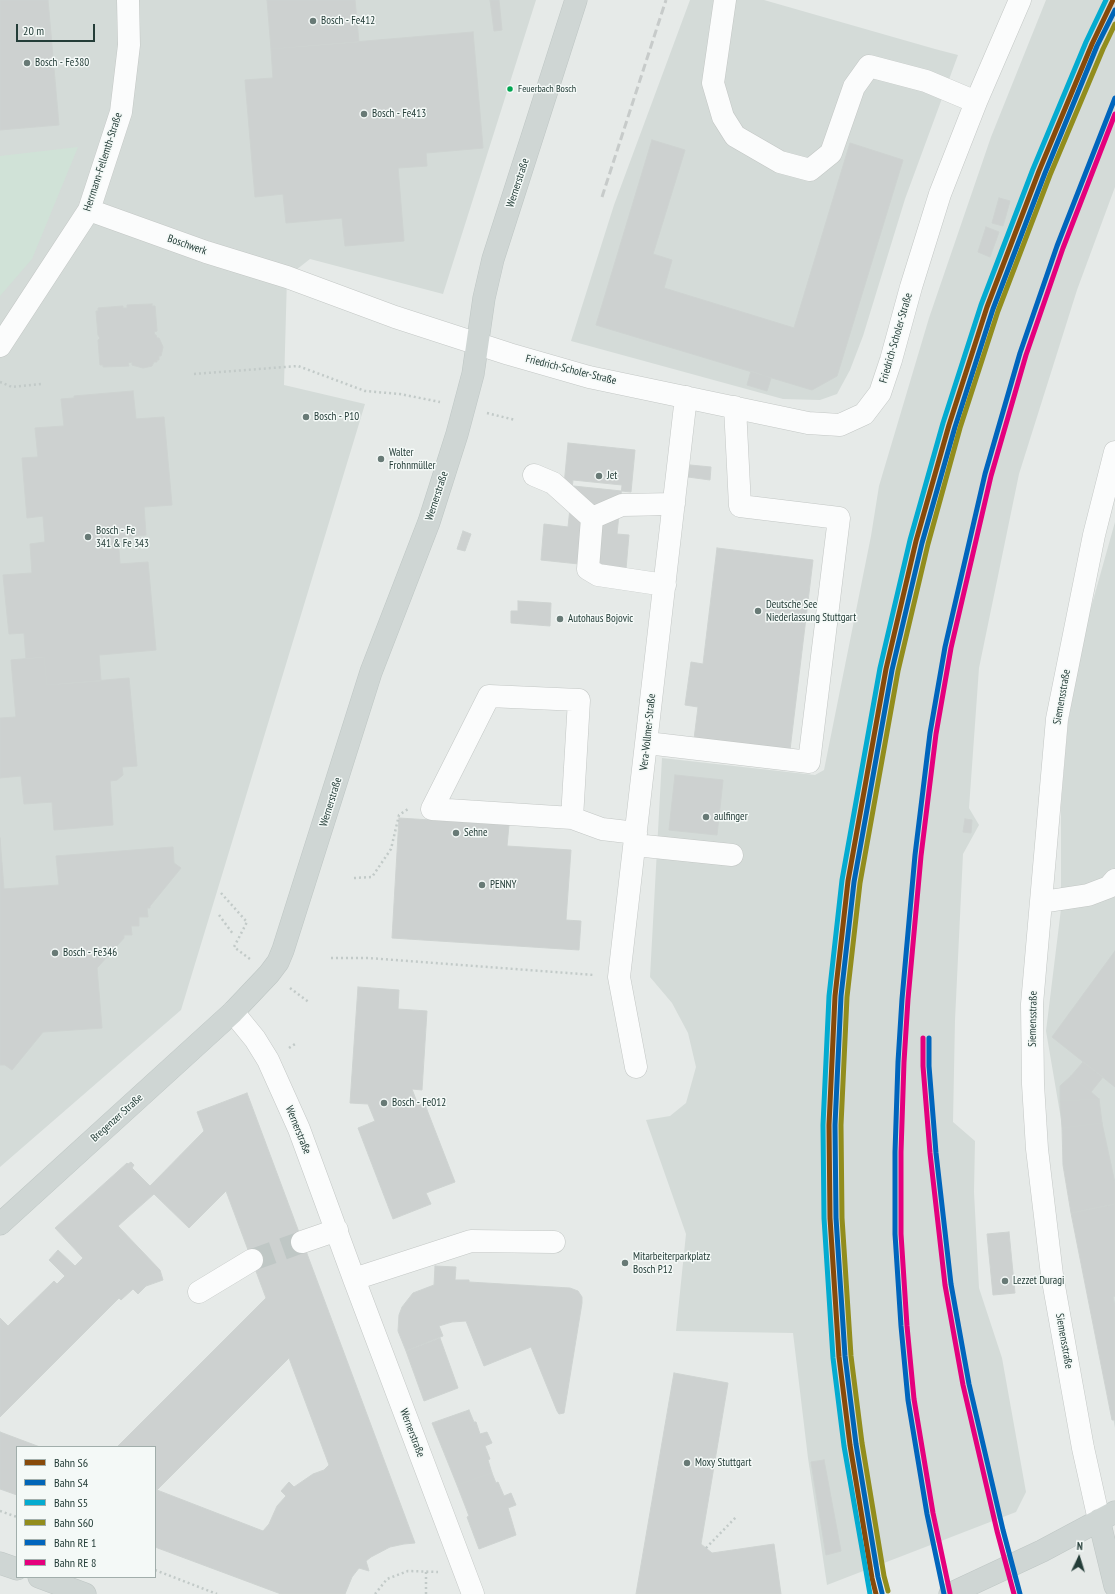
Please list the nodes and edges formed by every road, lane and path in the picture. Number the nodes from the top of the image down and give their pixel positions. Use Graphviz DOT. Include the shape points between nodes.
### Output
graph roads {
  1 [pos="128,0"];
  2 [pos="576,0"];
  3 [pos="725,0"];
  4 [pos="1020,0"];
  5 [pos="976,102"];
  6 [pos="89,210"];
  7 [pos="478,344"];
  8 [pos="0,346"];
  9 [pos="194,374"];
  10 [pos="0,382"];
  11 [pos="42,384"];
  12 [pos="400,394"];
  13 [pos="686,397"];
  14 [pos="735,407"];
  15 [pos="1115,452"];
  16 [pos="534,475"];
  17 [pos="674,504"];
  18 [pos="592,518"];
  19 [pos="665,585"];
  20 [pos="647,743"];
  21 [pos="432,810"];
  22 [pos="572,818"];
  23 [pos="636,839"];
  24 [pos="732,855"];
  25 [pos="354,878"];
  26 [pos="1115,880"];
  27 [pos="1042,902"];
  28 [pos="219,915"];
  29 [pos="233,934"];
  30 [pos="331,958"];
  31 [pos="619,977"];
  32 [pos="233,1012"];
  33 [pos="636,1067"];
  34 [pos="0,1224"];
  35 [pos="337,1230"];
  36 [pos="302,1242"];
  37 [pos="554,1242"];
  38 [pos="252,1260"];
  39 [pos="354,1279"];
  40 [pos="199,1292"];
  41 [pos="0,1511"];
  42 [pos="737,1516"];
  43 [pos="1107,1516"];
  44 [pos="16,1517"];
  45 [pos="706,1548"];
  46 [pos="0,1563"];
  47 [pos="16,1569"];
  48 [pos="156,1570"];
  49 [pos="426,1571"];
  50 [pos="440,1572"];
  51 [pos="42,1578"];
  52 [pos="1115,1586"];
  53 [pos="85,1594"];
  54 [pos="218,1594"];
  55 [pos="375,1594"];
  56 [pos="426,1594"];
  57 [pos="473,1594"];
  58 [pos="950,1594"];
  1 -- 6 [label="street, Herrmann-Fellemth-Straße" via="129,45 121,112"];
  2 -- 7 [label="main road, Wernerstraße" via="492,259"];
  3 -- 5 [label="street" via="714,83 723,117 735,136 780,162 810,170 831,153 854,87 869,66 926,81"];
  4 -- 5 [label="street, Friedrich-Scholer-Straße"];
  5 -- 14 [label="street, Friedrich-Scholer-Straße" via="940,194 880,393 864,414 840,425 808,423"];
  6 -- 7 [label="street, Boschwerk"];
  6 -- 8 [label="street, Herrmann-Fellemth-Straße"];
  7 -- 13 [label="street, Friedrich-Scholer-Straße" via="589,377"];
  7 -- 32 [label="main road, Wernerstraße" via="465,408 431,515 371,672 283,950 269,974"];
  9 -- 12 [label="path" via="298,366 365,391"];
  10 -- 11 [label="path" via="12,387"];
  13 -- 14 [label="street, Friedrich-Scholer-Straße"];
  13 -- 17 [label="street, Vera-Vollmer-Straße"];
  14 -- 20 [label="street" via="740,506 839,518 809,762"];
  15 -- 27 [label="street, Siemensstraße" via="1094,535 1057,719"];
  16 -- 18 [label="street" via="553,483"];
  17 -- 18 [label="street" via="622,506"];
  17 -- 19 [label="street, Vera-Vollmer-Straße"];
  18 -- 19 [label="street" via="588,570 598,575"];
  19 -- 20 [label="street, Vera-Vollmer-Straße"];
  20 -- 23 [label="street, Vera-Vollmer-Straße"];
  21 -- 22 [label="street"];
  21 -- 22 [label="street" via="489,696 579,700"];
  21 -- 25 [label="path" via="408,809 399,815 391,849 372,877"];
  22 -- 23 [label="street"];
  23 -- 24 [label="street"];
  23 -- 31 [label="street, Vera-Vollmer-Straße"];
  26 -- 27 [label="street" via="1109,887 1088,895"];
  27 -- 43 [label="street, Siemensstraße" via="1032,1004 1032,1084 1037,1149 1052,1275 1083,1448"];
  28 -- 29 [label="path"];
  30 -- 31 [label="path" via="368,958"];
  31 -- 33 [label="street, Vera-Vollmer-Straße"];
  32 -- 34 [label="main road, Bregenzer Straße"];
  32 -- 35 [label="street, Wernerstraße" via="255,1039 275,1073"];
  35 -- 36 [label="street"];
  35 -- 39 [label="street, Wernerstraße"];
  37 -- 39 [label="street" via="471,1241"];
  38 -- 40 [label="street"];
  39 -- 57 [label="street, Wernerstraße"];
  41 -- 44 [label="path"];
  42 -- 45 [label="path"];
  43 -- 52 [label="main road, Siemensstraße"];
  43 -- 58 [label="main road" via="1042,1551"];
  46 -- 47 [label="main road"];
  48 -- 54 [label="path"];
  49 -- 50 [label="path"];
  49 -- 55 [label="path" via="408,1571 387,1579"];
  49 -- 56 [label="path"];
  51 -- 53 [label="main road"];
}
